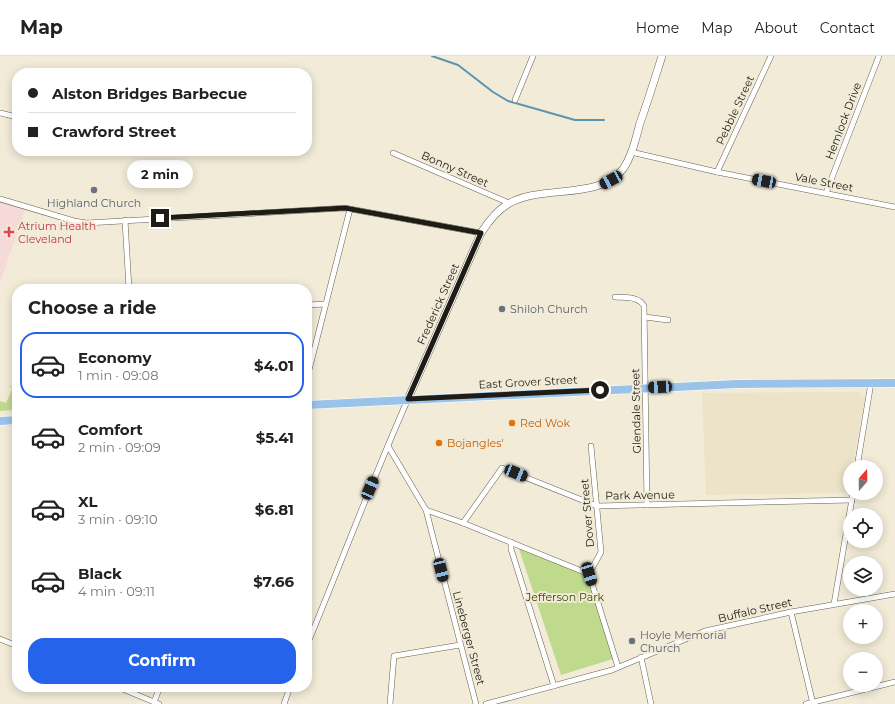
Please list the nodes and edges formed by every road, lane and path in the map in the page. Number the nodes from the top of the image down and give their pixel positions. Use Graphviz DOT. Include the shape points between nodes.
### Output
graph roads {
  1 [pos="533,56"];
  2 [pos="662,56"];
  3 [pos="771,56"];
  4 [pos="878,56"];
  5 [pos="515,100"];
  6 [pos="0,113"];
  7 [pos="12,116"];
  8 [pos="631,152"];
  9 [pos="393,153"];
  10 [pos="717,172"];
  11 [pos="826,193"];
  12 [pos="0,199"];
  13 [pos="509,203"];
  14 [pos="895,207"];
  15 [pos="350,209"];
  16 [pos="125,220"];
  17 [pos="481,233"];
  18 [pos="129,284"];
  19 [pos="615,297"];
  20 [pos="325,304"];
  21 [pos="312,305"];
  22 [pos="645,317"];
  23 [pos="668,320"];
  24 [pos="312,357"];
  25 [pos="871,383"];
  26 [pos="895,383"];
  27 [pos="645,388"];
  28 [pos="408,399"];
  29 [pos="312,405"];
  30 [pos="12,420"];
  31 [pos="0,421"];
  32 [pos="388,446"];
  33 [pos="590,446"];
  34 [pos="858,460"];
  35 [pos="852,500"];
  36 [pos="646,505"];
  37 [pos="597,506"];
  38 [pos="426,510"];
  39 [pos="464,523"];
  40 [pos="511,542"];
  41 [pos="589,574"];
  42 [pos="895,594"];
  43 [pos="834,604"];
  44 [pos="791,612"];
  45 [pos="312,633"];
  46 [pos="0,639"];
  47 [pos="12,644"];
  48 [pos="460,645"];
  49 [pos="641,657"];
  50 [pos="618,667"];
  51 [pos="895,682"];
  52 [pos="554,686"];
  53 [pos="130,692"];
  54 [pos="159,692"];
  55 [pos="288,692"];
  56 [pos="156,703"];
  57 [pos="813,703"];
  58 [pos="284,704"];
  59 [pos="390,704"];
  60 [pos="476,704"];
  61 [pos="486,704"];
  62 [pos="651,704"];
  63 [pos="806,704"];
  1 -- 5 [label="street"];
  2 -- 8 [label="street, Frederick Street"];
  3 -- 10 [label="street, Pebble Street"];
  4 -- 11 [label="street, Hemlock Drive"];
  6 -- 7 [label="street"];
  8 -- 10 [label="street, Vale Street"];
  8 -- 13 [label="street, Frederick Street" via="620,171 603,184 538,194"];
  9 -- 13 [label="street, Bonny Street"];
  10 -- 11 [label="street, Vale Street"];
  11 -- 14 [label="street, Vale Street"];
  12 -- 16 [label="street" via="74,221 96,223"];
  13 -- 17 [label="street, Frederick Street"];
  15 -- 16 [label="street"];
  15 -- 17 [label="street"];
  15 -- 20 [label="street"];
  16 -- 18 [label="street"];
  17 -- 28 [label="street, Frederick Street"];
  19 -- 22 [label="street, Glendale Street" via="640,300 644,306"];
  20 -- 21 [label="street"];
  20 -- 24 [label="street"];
  22 -- 23 [label="street"];
  22 -- 27 [label="street, Glendale Street"];
  25 -- 26 [label="main road, East Grover Street"];
  25 -- 27 [label="main road, East Grover Street"];
  25 -- 34 [label="street"];
  27 -- 28 [label="main road, East Grover Street"];
  27 -- 36 [label="street, Glendale Street"];
  28 -- 29 [label="main road, East Grover Street"];
  28 -- 32 [label="street, Frederick Street"];
  30 -- 31 [label="main road"];
  32 -- 38 [label="street, Lineberger Street"];
  32 -- 45 [label="street, Frederick Street"];
  33 -- 37 [label="street, Dover Street"];
  35 -- 36 [label="street, Park Avenue"];
  35 -- 43 [label="street"];
  36 -- 37 [label="street, Park Avenue"];
  37 -- 39 [label="street, Park Avenue" via="502,468"];
  37 -- 41 [label="street, Dover Street" via="601,552"];
  38 -- 39 [label="street"];
  38 -- 48 [label="street, Lineberger Street"];
  39 -- 40 [label="street"];
  40 -- 41 [label="street"];
  40 -- 52 [label="street" via="511,549"];
  41 -- 50 [label="street"];
  42 -- 43 [label="street, Buffalo Street"];
  43 -- 44 [label="street, Buffalo Street"];
  44 -- 49 [label="street, Buffalo Street" via="705,631"];
  44 -- 57 [label="street"];
  46 -- 47 [label="street"];
  48 -- 59 [label="street" via="394,656"];
  48 -- 60 [label="street, Lineberger Street"];
  49 -- 50 [label="street, Buffalo Street"];
  49 -- 62 [label="street"];
  50 -- 52 [label="street, Buffalo Street"];
  51 -- 57 [label="street"];
  52 -- 61 [label="street, Buffalo Street"];
  53 -- 56 [label="street"];
  54 -- 56 [label="street"];
  55 -- 58 [label="street"];
  57 -- 63 [label="street"];
}
